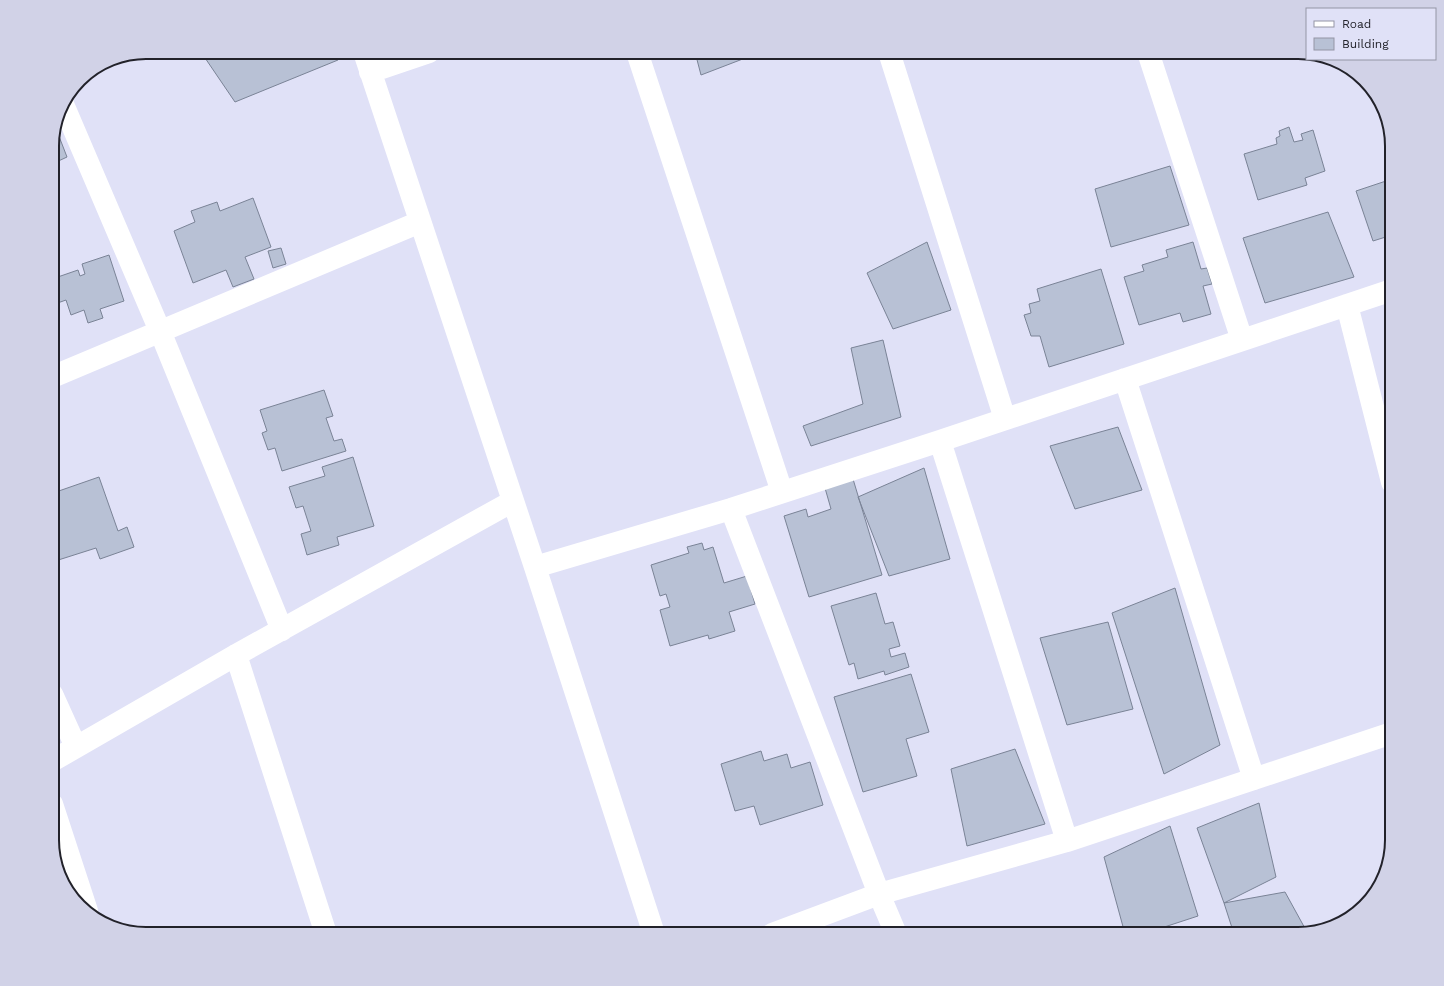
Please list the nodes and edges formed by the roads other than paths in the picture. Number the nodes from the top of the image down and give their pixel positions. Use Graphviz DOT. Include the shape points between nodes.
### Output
graph roads {
  1 [pos="386,59"];
  2 [pos="639,59"];
  3 [pos="891,59"];
  4 [pos="1150,59"];
  5 [pos="367,62"];
  6 [pos="66,112"];
  7 [pos="420,222"];
  8 [pos="1385,292"];
  9 [pos="1347,305"];
  10 [pos="160,331"];
  11 [pos="1242,340"];
  12 [pos="59,374"];
  13 [pos="1126,379"];
  14 [pos="1005,419"];
  15 [pos="940,441"];
  16 [pos="1385,454"];
  17 [pos="782,492"];
  18 [pos="513,501"];
  19 [pos="731,508"];
  20 [pos="535,567"];
  21 [pos="282,630"];
  22 [pos="236,655"];
  23 [pos="59,709"];
  24 [pos="1385,735"];
  25 [pos="76,747"];
  26 [pos="59,756"];
  27 [pos="1254,779"];
  28 [pos="59,825"];
  29 [pos="1067,841"];
  30 [pos="879,894"];
  31 [pos="84,902"];
  32 [pos="324,927"];
  33 [pos="652,927"];
  34 [pos="791,927"];
  35 [pos="893,927"];
  1 -- 5 [label="street"];
  2 -- 17 [label="street"];
  3 -- 14 [label="street"];
  4 -- 11 [label="street"];
  5 -- 7 [label="street"];
  6 -- 10 [label="street"];
  7 -- 10 [label="street"];
  7 -- 18 [label="street"];
  8 -- 9 [label="street"];
  9 -- 11 [label="street"];
  9 -- 16 [label="street"];
  10 -- 12 [label="street"];
  10 -- 21 [label="street"];
  11 -- 13 [label="street"];
  13 -- 14 [label="street"];
  13 -- 27 [label="street"];
  14 -- 15 [label="street"];
  15 -- 17 [label="street"];
  15 -- 29 [label="street"];
  17 -- 19 [label="street"];
  18 -- 20 [label="street"];
  18 -- 21 [label="street"];
  19 -- 20 [label="street"];
  19 -- 30 [label="street"];
  20 -- 33 [label="street"];
  21 -- 22 [label="street"];
  22 -- 25 [label="street"];
  22 -- 32 [label="street"];
  23 -- 25 [label="street"];
  24 -- 27 [label="street"];
  25 -- 26 [label="street"];
  27 -- 29 [label="street"];
  28 -- 31 [label="street"];
  29 -- 30 [label="street"];
  30 -- 34 [label="street"];
  30 -- 35 [label="street"];
}
